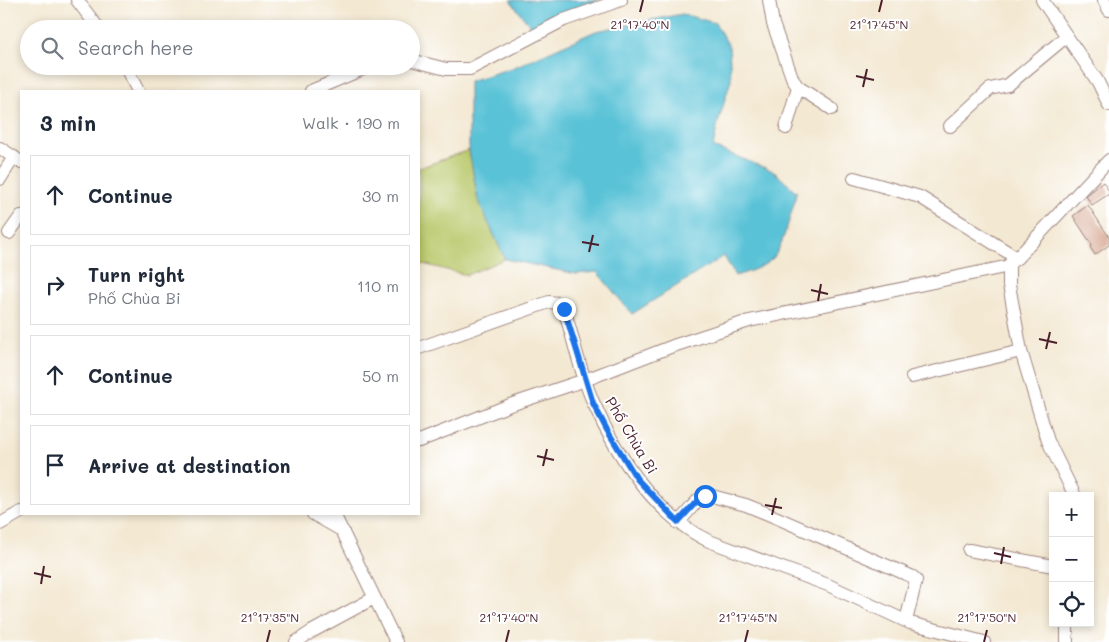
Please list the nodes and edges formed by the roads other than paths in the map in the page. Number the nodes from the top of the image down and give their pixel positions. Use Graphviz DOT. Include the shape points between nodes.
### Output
graph roads {
  1 [pos="77,0"];
  2 [pos="620,0"];
  3 [pos="769,0"];
  4 [pos="1042,0"];
  5 [pos="1104,0"];
  6 [pos="1109,10"];
  7 [pos="92,20"];
  8 [pos="1067,36"];
  9 [pos="420,62"];
  10 [pos="129,75"];
  11 [pos="349,75"];
  12 [pos="798,87"];
  13 [pos="137,90"];
  14 [pos="313,90"];
  15 [pos="1109,105"];
  16 [pos="832,109"];
  17 [pos="950,126"];
  18 [pos="786,128"];
  19 [pos="0,148"];
  20 [pos="18,160"];
  21 [pos="1109,160"];
  22 [pos="854,178"];
  23 [pos="0,179"];
  24 [pos="20,218"];
  25 [pos="10,233"];
  26 [pos="1013,262"];
  27 [pos="420,348"];
  28 [pos="1021,351"];
  29 [pos="912,377"];
  30 [pos="585,380"];
  31 [pos="420,441"];
  32 [pos="1072,492"];
  33 [pos="20,513"];
  34 [pos="315,515"];
  35 [pos="335,515"];
  36 [pos="678,522"];
  37 [pos="0,524"];
  38 [pos="343,531"];
  39 [pos="969,550"];
  40 [pos="1049,565"];
  41 [pos="374,598"];
  42 [pos="906,621"];
  43 [pos="1067,627"];
  44 [pos="296,642"];
  45 [pos="396,642"];
  46 [pos="984,642"];
  47 [pos="1067,642"];
  1 -- 7 [label="street"];
  2 -- 9 [label="street" via="564,20 470,69 446,69"];
  3 -- 12 [label="street" via="773,24"];
  4 -- 8 [label="street"];
  5 -- 6 [label="street"];
  8 -- 15 [label="street" via="1098,82"];
  8 -- 17 [label="street" via="1008,85 990,89"];
  10 -- 13 [label="street"];
  11 -- 14 [label="street"];
  12 -- 16 [label="street"];
  12 -- 18 [label="street"];
  19 -- 20 [label="street"];
  20 -- 23 [label="street"];
  21 -- 26 [label="street"];
  22 -- 26 [label="street" via="920,197"];
  24 -- 25 [label="street"];
  26 -- 28 [label="street" via="1009,285"];
  26 -- 30 [label="street" via="750,321"];
  27 -- 30 [label="street, Phố Chùa Bi" via="549,302 558,303 564,309"];
  28 -- 29 [label="street"];
  28 -- 32 [label="street" via="1048,441"];
  30 -- 31 [label="street"];
  30 -- 36 [label="street, Phố Chùa Bi" via="597,410 637,479"];
  33 -- 37 [label="street"];
  34 -- 38 [label="street"];
  35 -- 38 [label="street"];
  36 -- 42 [label="street, Phố Chùa Bi" via="709,541 833,586"];
  36 -- 42 [label="street" via="698,500 712,496 746,505 849,548 916,580"];
  38 -- 41 [label="street"];
  39 -- 40 [label="street"];
  41 -- 44 [label="street"];
  41 -- 45 [label="street"];
  42 -- 46 [label="street, Phố Chùa Bi"];
  43 -- 47 [label="street"];
}
